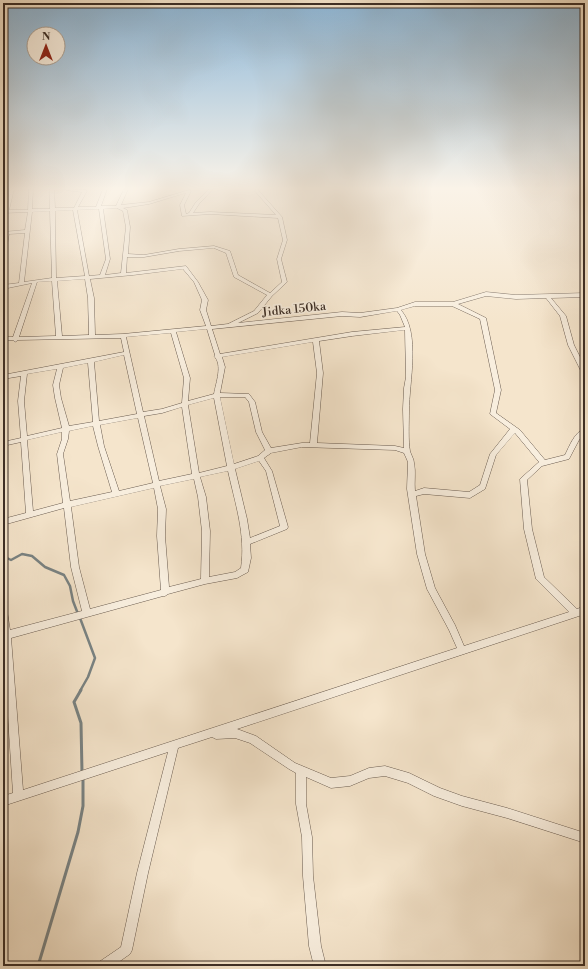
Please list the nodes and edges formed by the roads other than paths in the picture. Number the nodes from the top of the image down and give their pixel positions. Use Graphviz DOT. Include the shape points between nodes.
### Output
graph roads {
  1 [pos="5,234"];
  2 [pos="28,234"];
  3 [pos="53,234"];
  4 [pos="80,234"];
  5 [pos="104,234"];
  6 [pos="127,234"];
  7 [pos="284,234"];
  8 [pos="125,255"];
  9 [pos="3,256"];
  10 [pos="123,274"];
  11 [pos="102,275"];
  12 [pos="88,276"];
  13 [pos="54,279"];
  14 [pos="35,281"];
  15 [pos="22,284"];
  16 [pos="3,287"];
  17 [pos="270,295"];
  18 [pos="585,295"];
  19 [pos="547,296"];
  20 [pos="454,304"];
  21 [pos="398,309"];
  22 [pos="227,326"];
  23 [pos="207,328"];
  24 [pos="408,328"];
  25 [pos="173,331"];
  26 [pos="123,336"];
  27 [pos="92,337"];
  28 [pos="59,338"];
  29 [pos="5,340"];
  30 [pos="15,340"];
  31 [pos="316,340"];
  32 [pos="3,346"];
  33 [pos="127,353"];
  34 [pos="217,356"];
  35 [pos="91,361"];
  36 [pos="61,366"];
  37 [pos="24,373"];
  38 [pos="585,373"];
  39 [pos="3,377"];
  40 [pos="217,395"];
  41 [pos="185,405"];
  42 [pos="141,416"];
  43 [pos="96,423"];
  44 [pos="66,429"];
  45 [pos="514,429"];
  46 [pos="585,430"];
  47 [pos="24,438"];
  48 [pos="3,444"];
  49 [pos="313,446"];
  50 [pos="269,451"];
  51 [pos="407,451"];
  52 [pos="260,458"];
  53 [pos="544,463"];
  54 [pos="231,468"];
  55 [pos="196,475"];
  56 [pos="155,484"];
  57 [pos="116,493"];
  58 [pos="412,494"];
  59 [pos="66,505"];
  60 [pos="30,514"];
  61 [pos="3,522"];
  62 [pos="246,543"];
  63 [pos="205,582"];
  64 [pos="165,592"];
  65 [pos="3,611"];
  66 [pos="581,611"];
  67 [pos="87,614"];
  68 [pos="5,635"];
  69 [pos="462,650"];
  70 [pos="206,734"];
  71 [pos="174,745"];
  72 [pos="301,771"];
  73 [pos="18,796"];
  74 [pos="3,800"];
  75 [pos="585,838"];
  76 [pos="103,966"];
  77 [pos="320,966"];
  1 -- 9 [label="street"];
  2 -- 15 [label="street"];
  3 -- 13 [label="street"];
  4 -- 12 [label="street"];
  5 -- 11 [label="street" via="108,259"];
  6 -- 8 [label="street"];
  7 -- 17 [label="street" via="285,240 279,259 285,282"];
  8 -- 10 [label="street"];
  8 -- 17 [label="street" via="144,256 214,247 228,252 236,276"];
  10 -- 11 [label="street"];
  10 -- 23 [label="street" via="184,267 206,300 203,310"];
  11 -- 12 [label="street"];
  12 -- 13 [label="street"];
  12 -- 27 [label="street"];
  13 -- 14 [label="street"];
  13 -- 28 [label="street"];
  14 -- 15 [label="street"];
  14 -- 30 [label="street"];
  15 -- 16 [label="street"];
  17 -- 22 [label="street" via="256,312"];
  18 -- 19 [label="street, Jidka 150ka"];
  19 -- 20 [label="street, Jidka 150ka" via="513,297 486,294"];
  19 -- 38 [label="street" via="563,316 571,345"];
  20 -- 21 [label="street, Jidka 150ka" via="415,304"];
  20 -- 45 [label="street" via="483,318 498,390 493,414"];
  21 -- 22 [label="street, Jidka 150ka" via="360,315 342,314"];
  21 -- 24 [label="street"];
  22 -- 23 [label="street, Jidka 150ka"];
  23 -- 25 [label="street, Jidka 150ka"];
  23 -- 34 [label="street"];
  24 -- 31 [label="street"];
  24 -- 51 [label="street" via="410,372 407,388"];
  25 -- 26 [label="street, Jidka 150ka"];
  25 -- 41 [label="street" via="186,378"];
  26 -- 27 [label="street, Jidka 150ka"];
  26 -- 33 [label="street"];
  27 -- 28 [label="street, Jidka 150ka"];
  28 -- 30 [label="street, Jidka 150ka"];
  29 -- 30 [label="street, Jidka 150ka"];
  29 -- 32 [label="street"];
  31 -- 34 [label="street"];
  31 -- 49 [label="street" via="320,373"];
  33 -- 35 [label="street"];
  33 -- 42 [label="street"];
  34 -- 40 [label="street" via="222,367"];
  35 -- 36 [label="street"];
  35 -- 43 [label="street"];
  36 -- 37 [label="street"];
  36 -- 44 [label="street" via="56,385"];
  37 -- 39 [label="street"];
  37 -- 47 [label="street" via="21,401"];
  40 -- 41 [label="street"];
  40 -- 50 [label="street" via="247,395 252,402 259,432"];
  40 -- 54 [label="street"];
  41 -- 42 [label="street"];
  41 -- 55 [label="street"];
  42 -- 43 [label="street"];
  42 -- 56 [label="street"];
  43 -- 44 [label="street"];
  43 -- 57 [label="street"];
  44 -- 47 [label="street"];
  44 -- 59 [label="street" via="60,454"];
  45 -- 53 [label="street"];
  45 -- 58 [label="street" via="493,454 483,487 470,495 424,491"];
  46 -- 53 [label="street" via="576,438 567,457"];
  47 -- 48 [label="street"];
  47 -- 60 [label="street"];
  49 -- 50 [label="street"];
  49 -- 51 [label="street" via="395,448"];
  50 -- 52 [label="street"];
  51 -- 58 [label="street" via="411,462"];
  52 -- 54 [label="street"];
  52 -- 62 [label="street" via="270,471 284,527"];
  53 -- 66 [label="street" via="523,479 528,529 540,579"];
  54 -- 55 [label="street"];
  54 -- 62 [label="street" via="244,520"];
  55 -- 56 [label="street"];
  55 -- 63 [label="street" via="202,497 206,531"];
  56 -- 57 [label="street"];
  56 -- 64 [label="street" via="162,509"];
  57 -- 59 [label="street"];
  58 -- 69 [label="street" via="421,554 431,588"];
  59 -- 60 [label="street"];
  59 -- 67 [label="street" via="72,532 75,567"];
  60 -- 61 [label="street"];
  62 -- 63 [label="street" via="245,570 237,575"];
  63 -- 64 [label="street"];
  64 -- 67 [label="street"];
  65 -- 68 [label="street"];
  66 -- 69 [label="street"];
  67 -- 68 [label="street"];
  68 -- 73 [label="street"];
  69 -- 70 [label="street"];
  70 -- 71 [label="street"];
  70 -- 72 [label="street" via="235,733 253,739"];
  71 -- 73 [label="street"];
  71 -- 76 [label="street" via="141,874 126,950"];
  72 -- 75 [label="street" via="331,784 385,771 409,778 462,801"];
  72 -- 77 [label="street" via="301,804 307,837 308,876 315,946"];
  73 -- 74 [label="street"];
}
